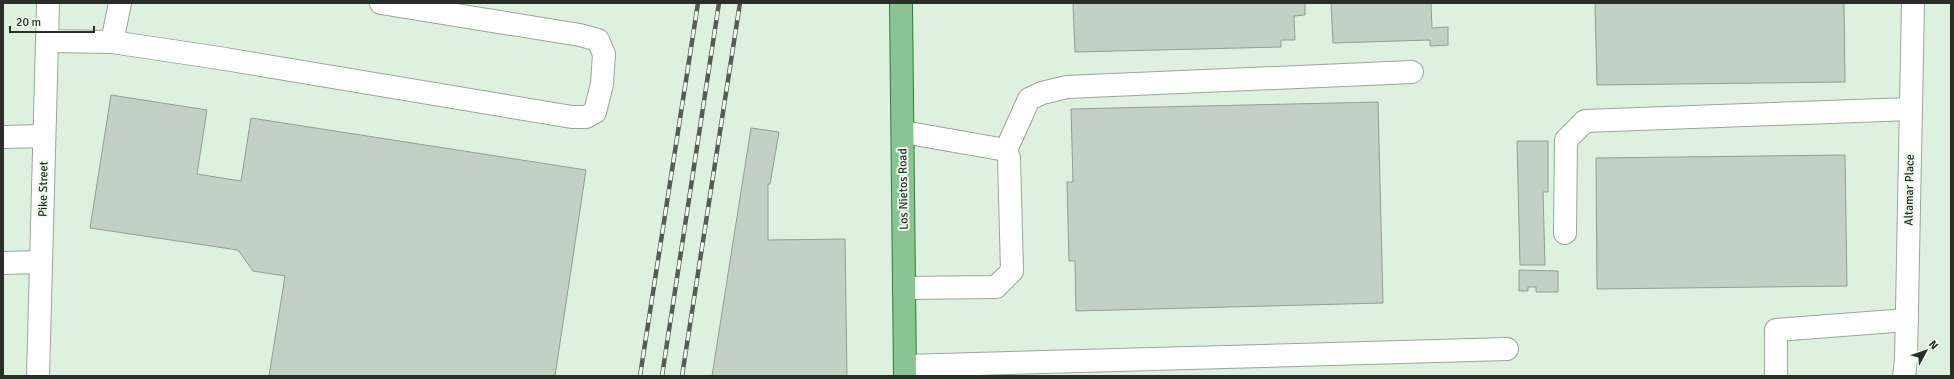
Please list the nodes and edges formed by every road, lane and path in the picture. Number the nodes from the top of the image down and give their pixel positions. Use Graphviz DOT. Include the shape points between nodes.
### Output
graph roads {
  1 [pos="48,3"];
  2 [pos="120,3"];
  3 [pos="381,3"];
  4 [pos="901,3"];
  5 [pos="1912,3"];
  6 [pos="47,41"];
  7 [pos="112,42"];
  8 [pos="1412,72"];
  9 [pos="1910,109"];
  10 [pos="903,132"];
  11 [pos="44,136"];
  12 [pos="3,137"];
  13 [pos="1006,150"];
  14 [pos="1564,233"];
  15 [pos="41,262"];
  16 [pos="3,263"];
  17 [pos="904,288"];
  18 [pos="1907,320"];
  19 [pos="1507,349"];
  20 [pos="905,371"];
  21 [pos="38,376"];
  22 [pos="1776,376"];
  23 [pos="1904,376"];
  1 -- 6 [label="street, Pike Street"];
  2 -- 7 [label="street"];
  3 -- 7 [label="street" via="598,40 604,54 602,84 595,112 586,117 572,117"];
  4 -- 10 [label="main road, Los Nietos Road"];
  5 -- 9 [label="street, Altamar Place"];
  6 -- 7 [label="street"];
  6 -- 11 [label="street, Pike Street"];
  8 -- 13 [label="street" via="1067,87 1029,99"];
  9 -- 14 [label="street" via="1585,120 1566,140"];
  9 -- 18 [label="street, Altamar Place"];
  10 -- 13 [label="street"];
  10 -- 17 [label="main road, Los Nietos Road"];
  11 -- 12 [label="street"];
  11 -- 15 [label="street, Pike Street"];
  13 -- 17 [label="street" via="1009,158 1012,271 996,287"];
  15 -- 16 [label="street"];
  15 -- 21 [label="street, Pike Street"];
  17 -- 20 [label="main road, Los Nietos Road"];
  18 -- 22 [label="street" via="1776,330"];
  18 -- 23 [label="street, Altamar Place"];
  19 -- 20 [label="street"];
}
